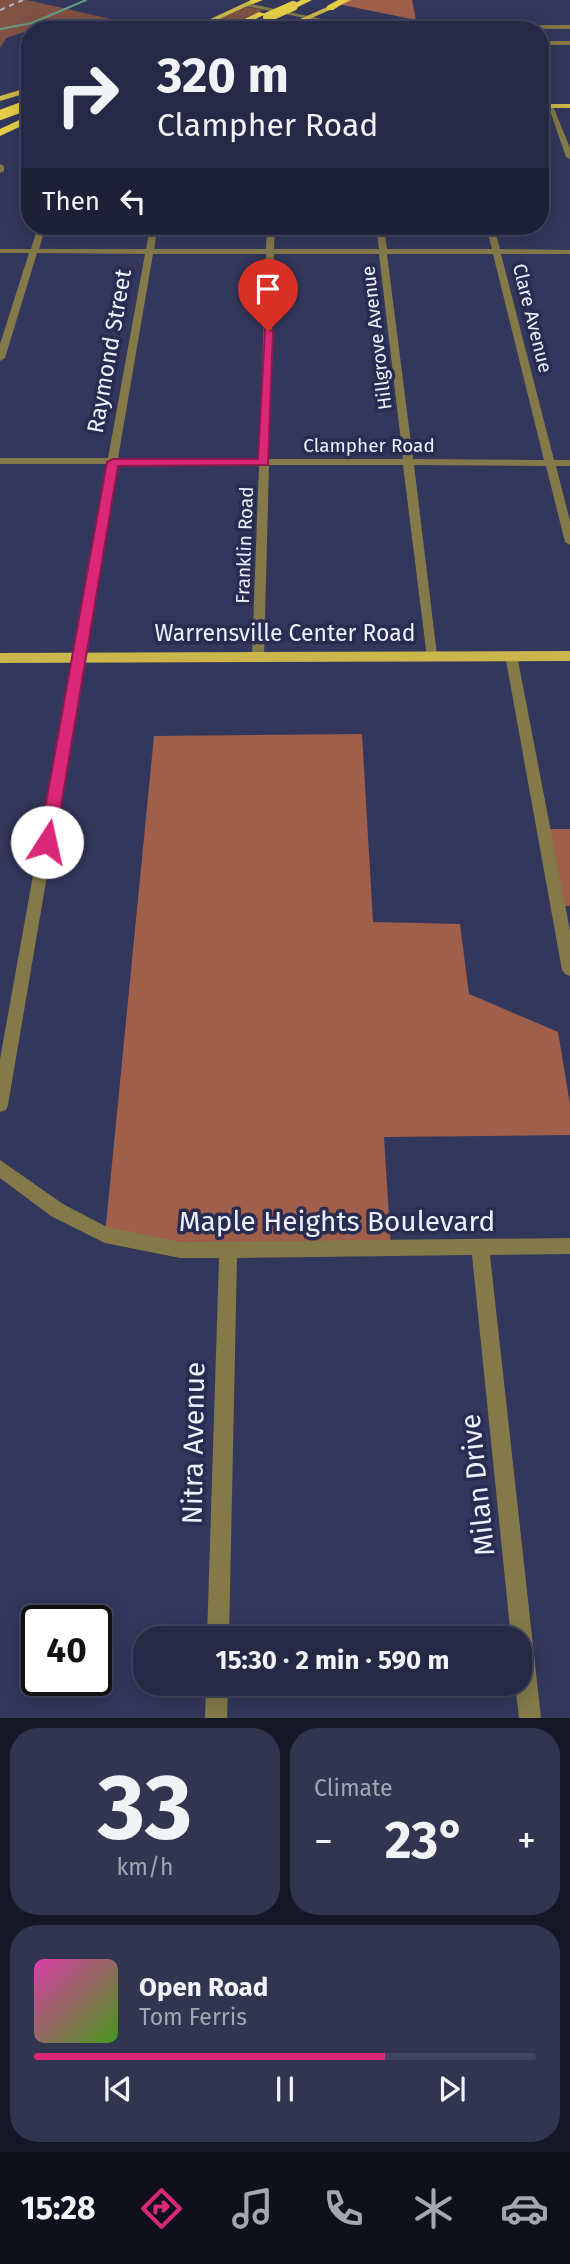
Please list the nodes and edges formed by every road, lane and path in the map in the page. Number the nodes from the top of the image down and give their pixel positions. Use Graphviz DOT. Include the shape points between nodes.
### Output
graph roads {
  1 [pos="308,0"];
  2 [pos="346,0"];
  3 [pos="254,2"];
  4 [pos="294,3"];
  5 [pos="330,8"];
  6 [pos="265,16"];
  7 [pos="308,17"];
  8 [pos="211,21"];
  9 [pos="251,21"];
  10 [pos="256,21"];
  11 [pos="299,21"];
  12 [pos="320,21"];
  13 [pos="549,27"];
  14 [pos="570,27"];
  15 [pos="549,43"];
  16 [pos="570,43"];
  17 [pos="21,92"];
  18 [pos="0,99"];
  19 [pos="21,105"];
  20 [pos="0,106"];
  21 [pos="549,106"];
  22 [pos="570,106"];
  23 [pos="21,108"];
  24 [pos="549,114"];
  25 [pos="0,115"];
  26 [pos="21,122"];
  27 [pos="0,133"];
  28 [pos="12,141"];
  29 [pos="0,146"];
  30 [pos="570,157"];
  31 [pos="39,235"];
  32 [pos="153,235"];
  33 [pos="271,235"];
  34 [pos="381,235"];
  35 [pos="493,235"];
  36 [pos="0,251"];
  37 [pos="34,251"];
  38 [pos="150,251"];
  39 [pos="271,251"];
  40 [pos="497,251"];
  41 [pos="383,252"];
  42 [pos="570,252"];
  43 [pos="0,358"];
  44 [pos="0,461"];
  45 [pos="113,462"];
  46 [pos="264,462"];
  47 [pos="408,463"];
  48 [pos="550,463"];
  49 [pos="570,463"];
  50 [pos="570,542"];
  51 [pos="431,655"];
  52 [pos="511,655"];
  53 [pos="258,656"];
  54 [pos="570,656"];
  55 [pos="78,657"];
  56 [pos="0,658"];
  57 [pos="570,970"];
  58 [pos="0,1105"];
  59 [pos="0,1168"];
  60 [pos="570,1246"];
  61 [pos="480,1247"];
  62 [pos="228,1250"];
  63 [pos="218,1626"];
  64 [pos="217,1696"];
  65 [pos="216,1718"];
  66 [pos="530,1718"];
  1 -- 4 [label="highway"];
  2 -- 5 [label="highway"];
  3 -- 7 [label="street"];
  3 -- 8 [label="main road"];
  4 -- 6 [label="highway, bridge"];
  4 -- 6 [label="highway, bridge"];
  5 -- 7 [label="main road"];
  6 -- 9 [label="highway"];
  6 -- 10 [label="highway"];
  7 -- 11 [label="main road"];
  7 -- 12 [label="street"];
  13 -- 14 [label="street"];
  15 -- 16 [label="street"];
  17 -- 18 [label="main road"];
  19 -- 20 [label="main road"];
  21 -- 22 [label="main road"];
  23 -- 25 [label="highway, bridge"];
  24 -- 30 [label="street"];
  26 -- 27 [label="highway"];
  28 -- 29 [label="highway"];
  31 -- 37 [label="street"];
  32 -- 38 [label="street, Raymond Street"];
  33 -- 39 [label="street, Franklin Road"];
  34 -- 41 [label="street, Hillgrove Avenue"];
  35 -- 40 [label="street, Clare Avenue"];
  36 -- 37 [label="street"];
  37 -- 38 [label="street"];
  37 -- 43 [label="street"];
  38 -- 39 [label="street"];
  38 -- 45 [label="street, Raymond Street"];
  39 -- 41 [label="street"];
  39 -- 46 [label="street, Franklin Road"];
  40 -- 41 [label="street"];
  40 -- 42 [label="street"];
  40 -- 48 [label="street, Clare Avenue"];
  41 -- 47 [label="street, Hillgrove Avenue"];
  44 -- 45 [label="street, Clampher Road"];
  45 -- 46 [label="street, Clampher Road"];
  45 -- 55 [label="street, Raymond Street"];
  46 -- 47 [label="street, Clampher Road"];
  46 -- 53 [label="street, Franklin Road"];
  47 -- 48 [label="street, Clampher Road"];
  47 -- 51 [label="street, Hillgrove Avenue"];
  48 -- 49 [label="street, Clampher Road"];
  48 -- 50 [label="street, Clare Avenue"];
  51 -- 52 [label="main road, Warrensville Center Road"];
  51 -- 53 [label="main road, Warrensville Center Road"];
  52 -- 54 [label="main road, Warrensville Center Road"];
  52 -- 57 [label="street"];
  53 -- 55 [label="main road, Warrensville Center Road"];
  55 -- 56 [label="main road, Warrensville Center Road"];
  55 -- 58 [label="street, Raymond Street"];
  59 -- 62 [label="street, Maple Heights Boulevard" via="57,1210 105,1235 180,1250"];
  60 -- 61 [label="street, Maple Heights Boulevard"];
  61 -- 62 [label="street, Maple Heights Boulevard"];
  61 -- 66 [label="street, Milan Drive"];
  62 -- 63 [label="street, Nitra Avenue"];
  64 -- 65 [label="street"];
}
